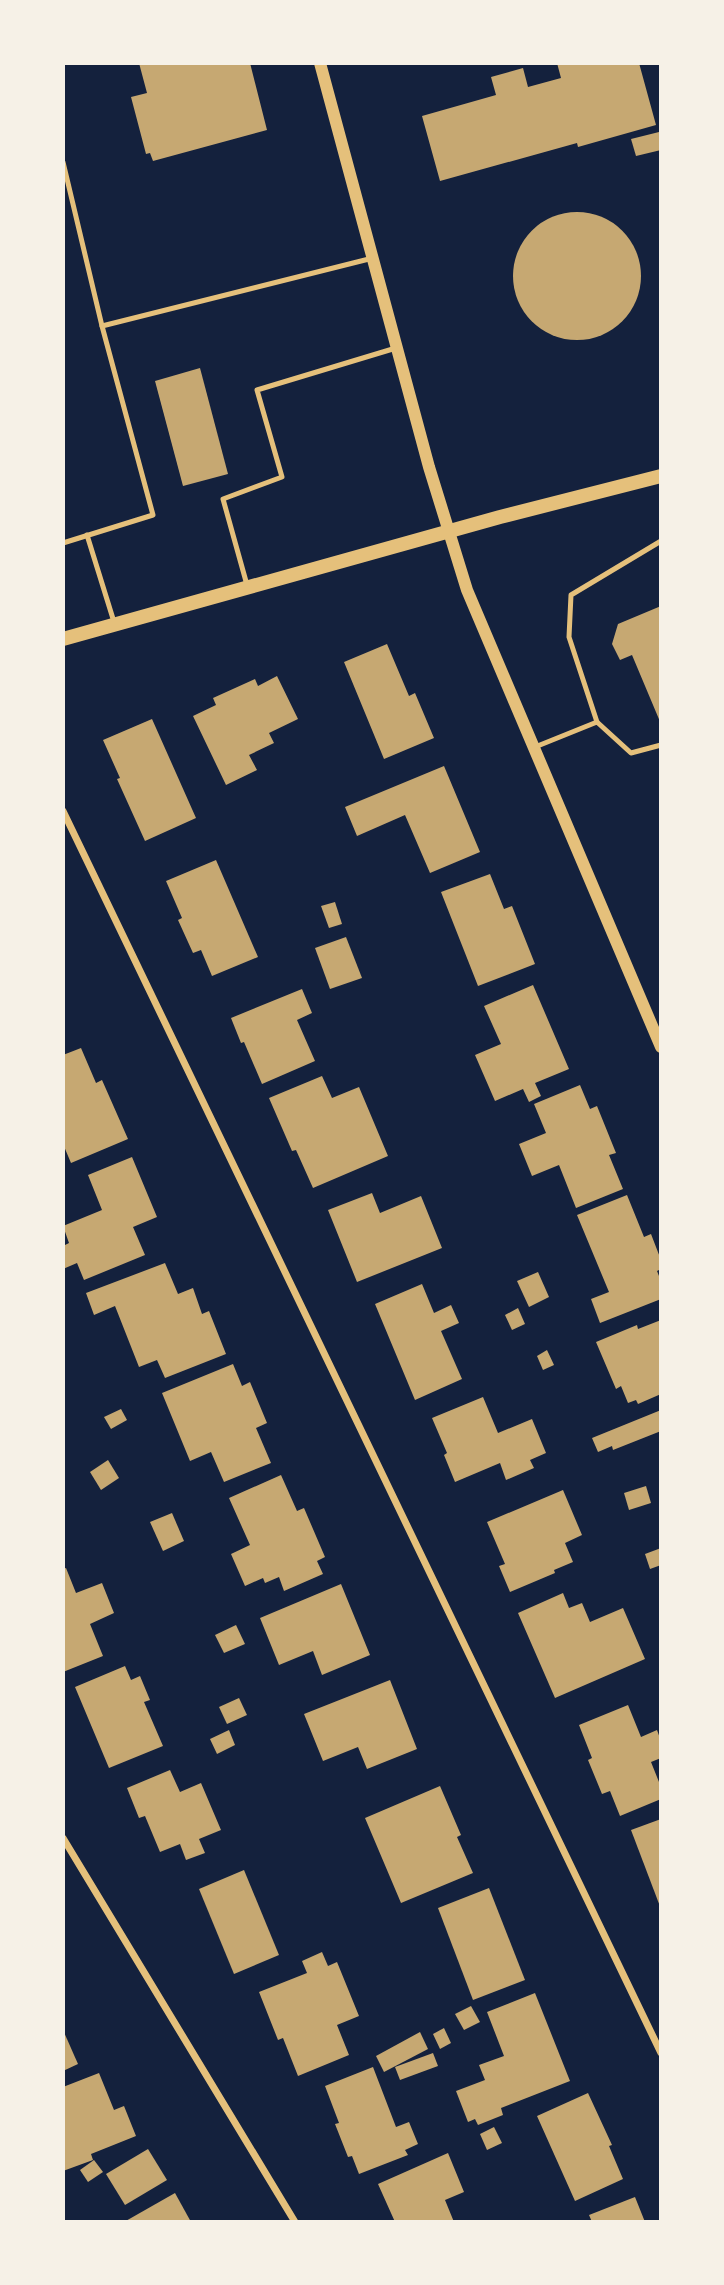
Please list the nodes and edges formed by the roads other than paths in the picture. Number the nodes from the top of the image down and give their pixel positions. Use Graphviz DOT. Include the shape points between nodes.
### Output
graph roads {
  1 [pos="320,63"];
  2 [pos="63,162"];
  3 [pos="373,258"];
  4 [pos="102,326"];
  5 [pos="396,348"];
  6 [pos="661,476"];
  7 [pos="447,532"];
  8 [pos="87,535"];
  9 [pos="661,541"];
  10 [pos="63,543"];
  11 [pos="248,589"];
  12 [pos="115,625"];
  13 [pos="63,639"];
  14 [pos="597,722"];
  15 [pos="661,745"];
  16 [pos="533,747"];
  17 [pos="63,811"];
  18 [pos="661,1047"];
  19 [pos="63,1838"];
  20 [pos="661,2053"];
  21 [pos="295,2222"];
  1 -- 3 [label="street"];
  2 -- 4 [label="lane"];
  3 -- 4 [label="lane"];
  3 -- 5 [label="street"];
  4 -- 8 [label="lane" via="153,515"];
  5 -- 7 [label="street"];
  5 -- 11 [label="lane" via="257,390 282,477 223,499"];
  6 -- 7 [label="main road"];
  7 -- 11 [label="main road"];
  7 -- 16 [label="street"];
  8 -- 10 [label="lane"];
  8 -- 12 [label="lane"];
  9 -- 14 [label="lane" via="571,595 569,637"];
  11 -- 12 [label="main road"];
  12 -- 13 [label="main road"];
  14 -- 15 [label="lane" via="631,753"];
  14 -- 16 [label="lane"];
  16 -- 18 [label="street"];
  17 -- 20 [label="street"];
  19 -- 21 [label="street"];
}
